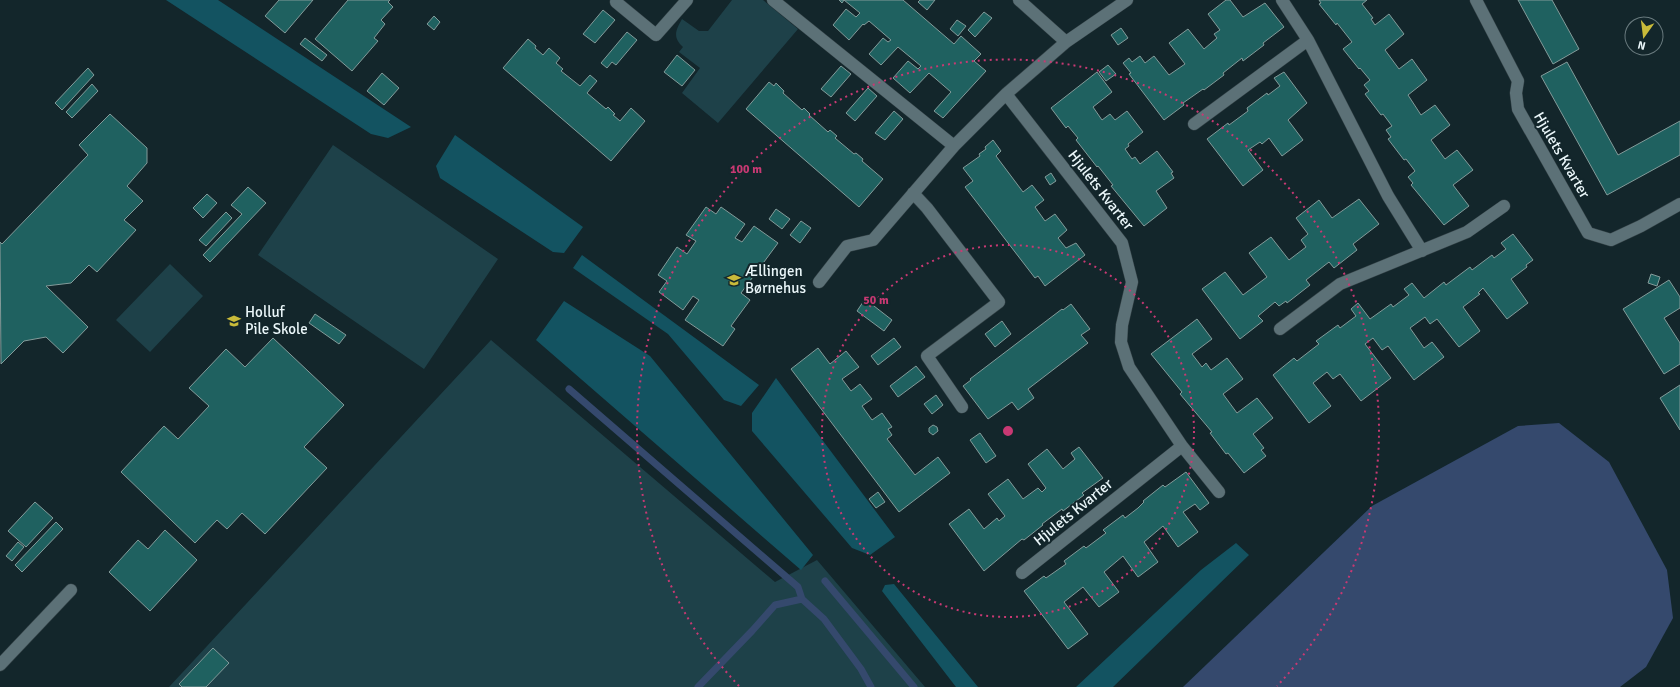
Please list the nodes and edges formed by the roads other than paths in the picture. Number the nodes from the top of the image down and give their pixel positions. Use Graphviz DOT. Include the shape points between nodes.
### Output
graph roads {
  1 [pos="687,0"];
  2 [pos="773,0"];
  3 [pos="1019,0"];
  4 [pos="1127,0"];
  5 [pos="1282,0"];
  6 [pos="1476,0"];
  7 [pos="616,2"];
  8 [pos="1308,40"];
  9 [pos="1066,42"];
  10 [pos="1006,94"];
  11 [pos="1194,124"];
  12 [pos="954,146"];
  13 [pos="913,193"];
  14 [pos="1680,204"];
  15 [pos="1504,206"];
  16 [pos="1422,251"];
  17 [pos="819,282"];
  18 [pos="1280,329"];
  19 [pos="962,407"];
  20 [pos="1182,446"];
  21 [pos="1219,492"];
  22 [pos="1022,573"];
  23 [pos="71,590"];
  24 [pos="0,665"];
  1 -- 7 [label="street" via="656,35"];
  2 -- 12 [label="street"];
  3 -- 9 [label="street"];
  4 -- 9 [label="street"];
  5 -- 8 [label="street"];
  6 -- 14 [label="street, Hjulets Kvarter" via="1518,81 1518,109 1588,233 1611,240"];
  8 -- 11 [label="street"];
  8 -- 16 [label="street" via="1388,196"];
  9 -- 10 [label="street"];
  10 -- 12 [label="street"];
  10 -- 20 [label="street, Hjulets Kvarter" via="1122,243 1132,282 1122,325 1121,342 1129,367"];
  12 -- 13 [label="street"];
  13 -- 17 [label="street" via="874,240 846,246"];
  13 -- 19 [label="street" via="1000,302 927,356"];
  15 -- 16 [label="street" via="1467,232"];
  16 -- 18 [label="street" via="1340,284"];
  20 -- 21 [label="street, Hjulets Kvarter"];
  20 -- 22 [label="street, Hjulets Kvarter"];
  23 -- 24 [label="street"];
}
